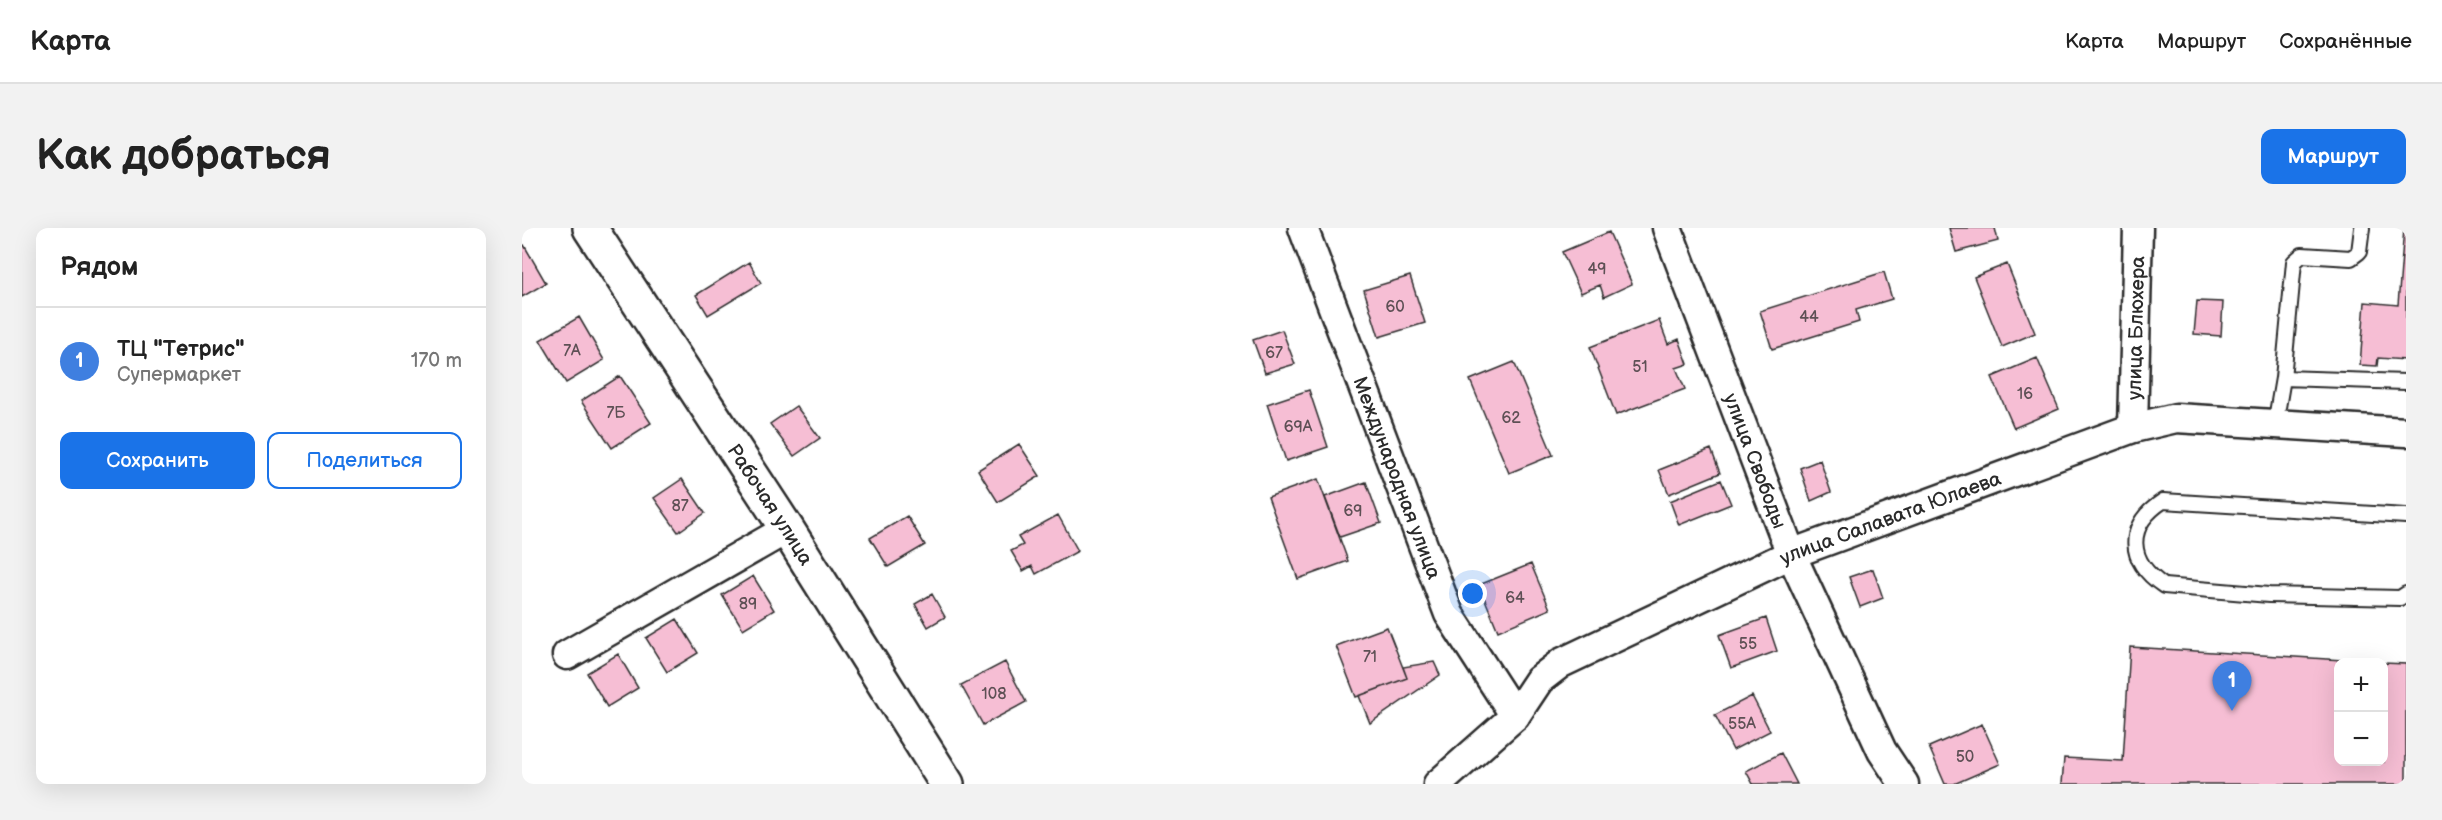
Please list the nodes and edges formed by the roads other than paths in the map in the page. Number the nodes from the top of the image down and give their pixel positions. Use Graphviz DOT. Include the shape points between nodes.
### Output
graph roads {
  1 [pos="590,228"];
  2 [pos="1303,228"];
  3 [pos="1667,228"];
  4 [pos="2138,228"];
  5 [pos="2362,228"];
  6 [pos="2283,378"];
  7 [pos="2406,382"];
  8 [pos="2275,425"];
  9 [pos="2133,428"];
  10 [pos="2406,432"];
  11 [pos="2406,516"];
  12 [pos="787,529"];
  13 [pos="1791,554"];
  14 [pos="2406,594"];
  15 [pos="567,655"];
  16 [pos="1515,716"];
  17 [pos="947,784"];
  18 [pos="1438,784"];
  19 [pos="1904,784"];
  1 -- 12 [label="street, Рабочая улица"];
  2 -- 16 [label="street, Международная улица" via="1449,614"];
  3 -- 13 [label="street, улица Свободы"];
  4 -- 9 [label="street, улица Блюхера"];
  5 -- 6 [label="lane" via="2359,252 2351,258 2302,255 2294,262"];
  6 -- 7 [label="lane"];
  6 -- 8 [label="lane"];
  8 -- 9 [label="street, улица Салавата Юлаева" via="2176,418"];
  8 -- 10 [label="street, улица Салавата Юлаева"];
  9 -- 13 [label="street, улица Салавата Юлаева"];
  11 -- 14 [label="lane" via="2163,501 2146,512 2137,529 2136,552 2147,575 2164,586 2312,597 2400,598"];
  12 -- 15 [label="street"];
  12 -- 17 [label="street, Рабочая улица"];
  13 -- 16 [label="street, улица Салавата Юлаева" via="1561,663 1539,680"];
  13 -- 19 [label="street, улица Свободы" via="1882,751"];
  16 -- 18 [label="street, улица Салавата Юлаева"];
}
